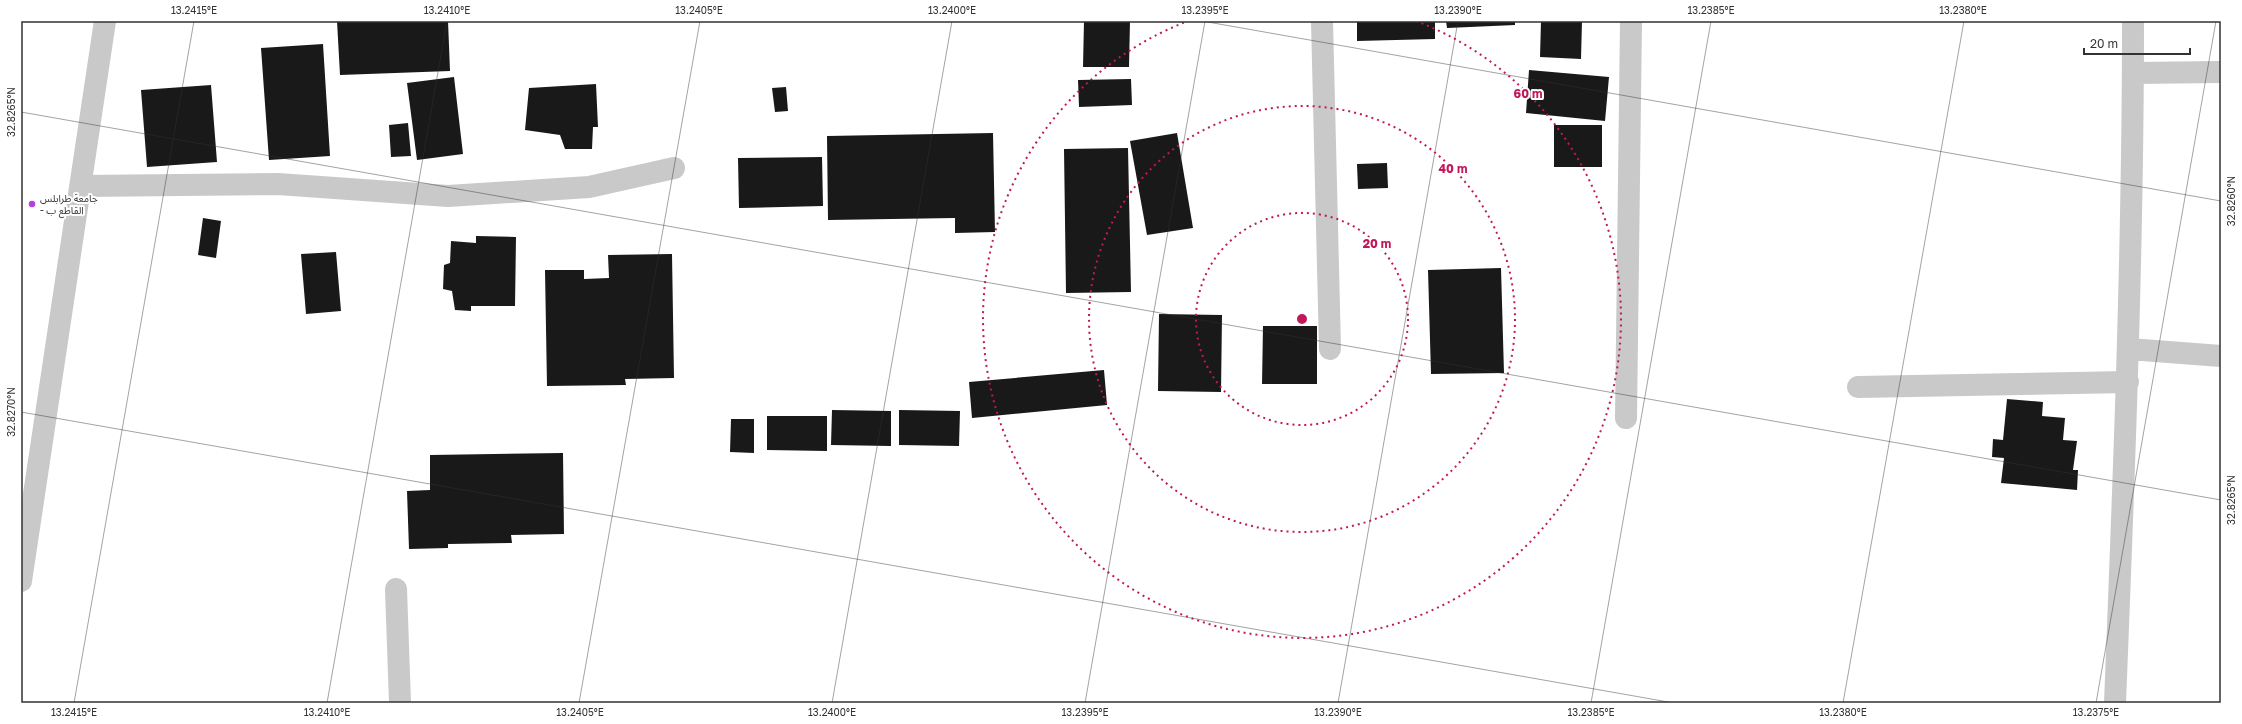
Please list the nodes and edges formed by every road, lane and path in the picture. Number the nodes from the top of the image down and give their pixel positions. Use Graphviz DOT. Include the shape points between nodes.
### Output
graph roads {
  1 [pos="105,21"];
  2 [pos="1322,21"];
  3 [pos="1631,21"];
  4 [pos="2126,21"];
  5 [pos="2133,21"];
  6 [pos="2221,72"];
  7 [pos="2133,73"];
  8 [pos="674,168"];
  9 [pos="80,186"];
  10 [pos="1330,349"];
  11 [pos="2129,349"];
  12 [pos="2221,356"];
  13 [pos="2128,382"];
  14 [pos="1858,387"];
  15 [pos="1626,418"];
  16 [pos="21,581"];
  17 [pos="396,589"];
  18 [pos="400,703"];
  19 [pos="2115,703"];
  1 -- 9 [label="street"];
  2 -- 10 [label="street"];
  3 -- 15 [label="street"];
  4 -- 5 [label="street"];
  5 -- 7 [label="street"];
  6 -- 7 [label="street"];
  7 -- 11 [label="street"];
  8 -- 9 [label="street" via="589,187 448,196 278,184"];
  9 -- 16 [label="street"];
  11 -- 12 [label="street"];
  11 -- 13 [label="street"];
  13 -- 14 [label="street"];
  13 -- 19 [label="street"];
  17 -- 18 [label="street"];
}
